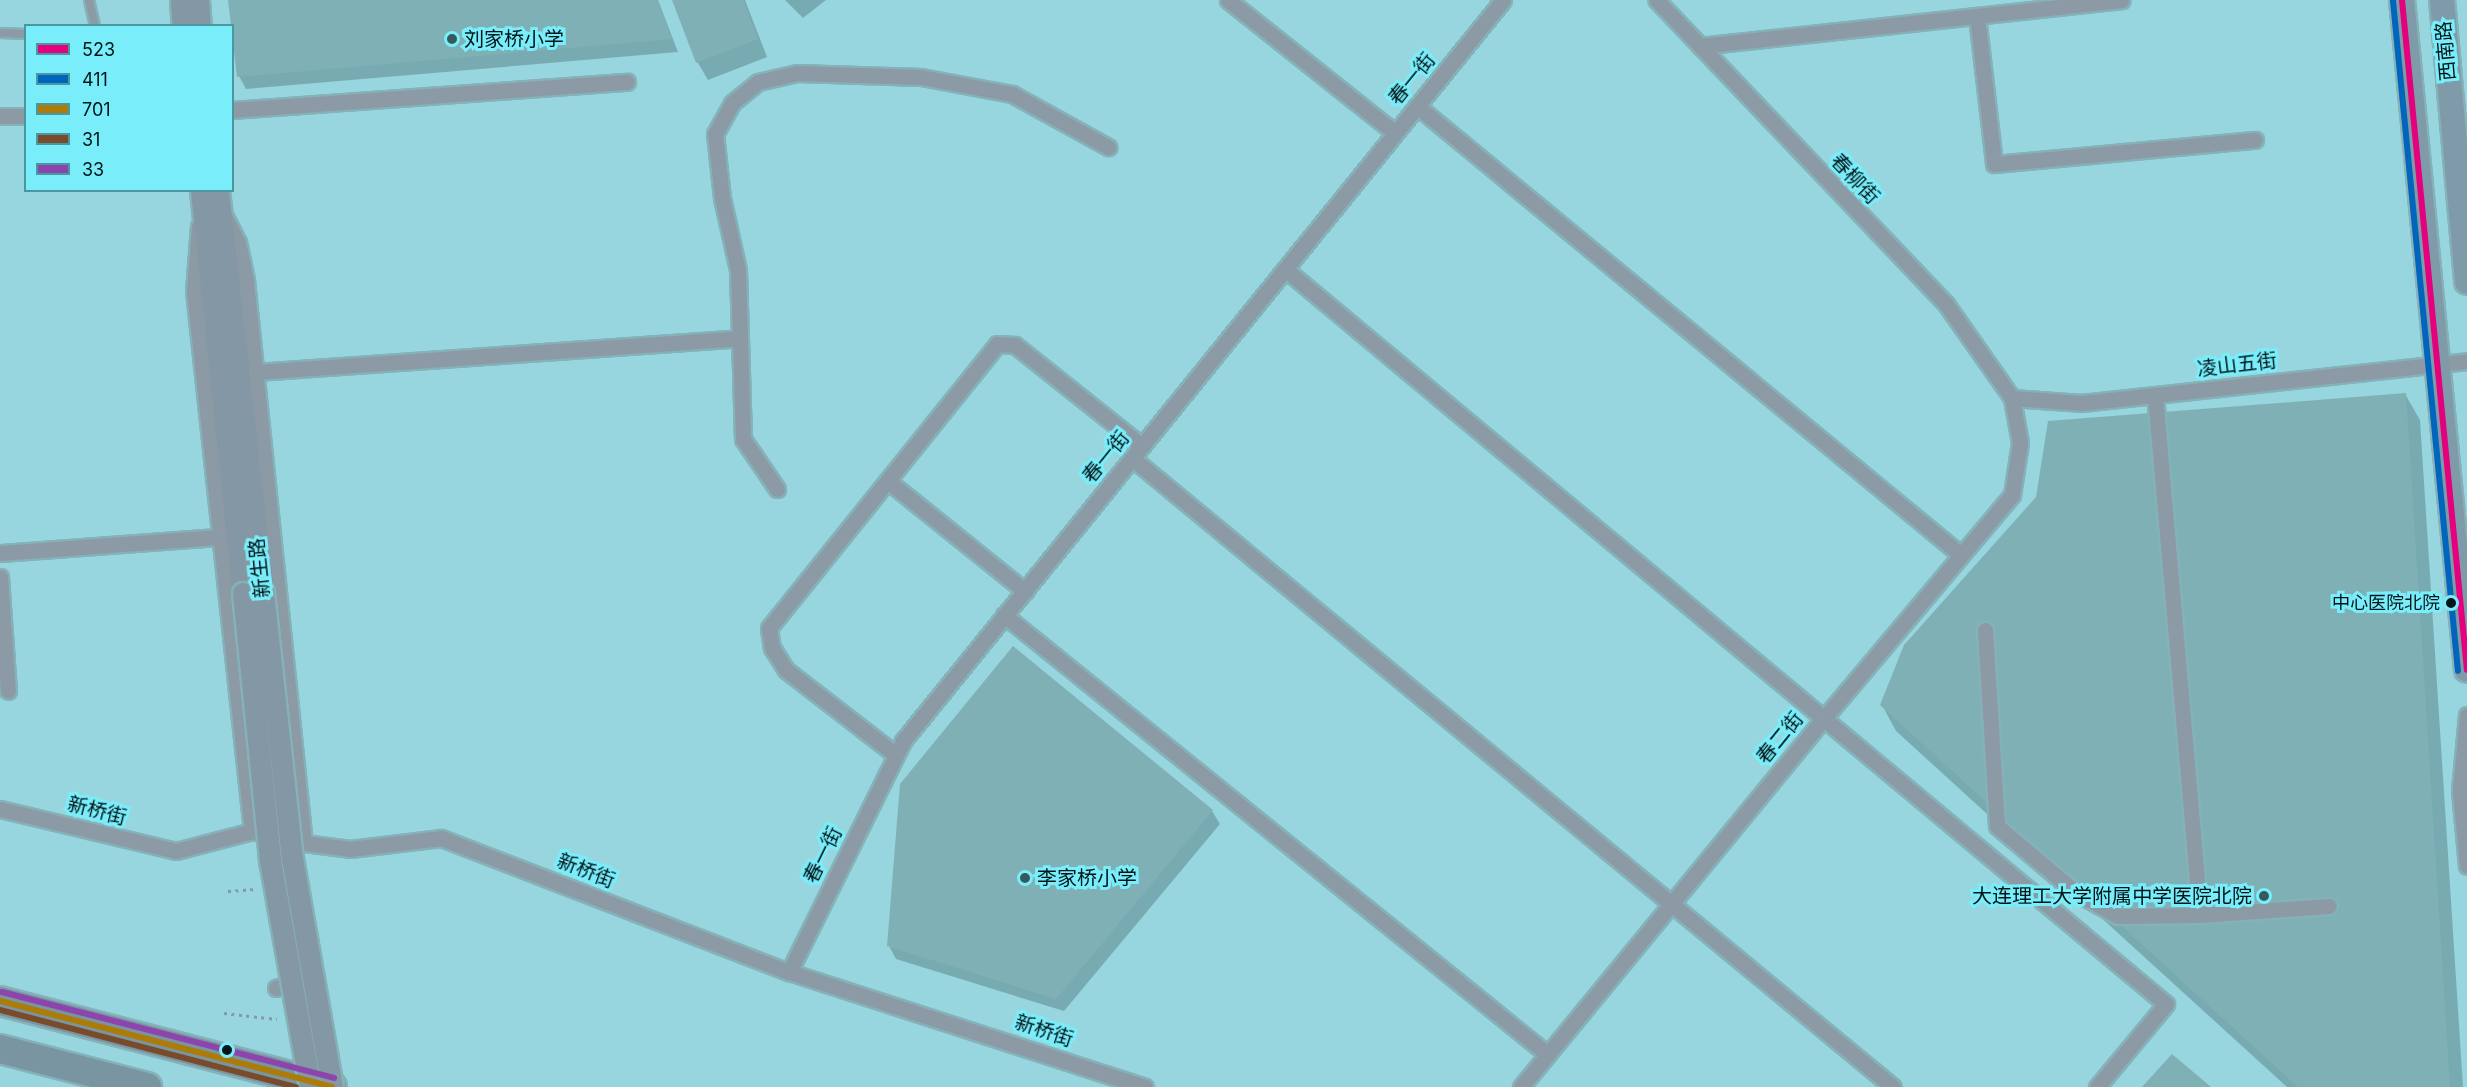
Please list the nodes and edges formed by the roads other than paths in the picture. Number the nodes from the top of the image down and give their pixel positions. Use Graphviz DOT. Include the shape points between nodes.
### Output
graph roads {
  1 [pos="89,0"];
  2 [pos="181,0"];
  3 [pos="198,0"];
  4 [pos="1228,0"];
  5 [pos="1503,0"];
  6 [pos="1656,0"];
  7 [pos="2121,0"];
  8 [pos="2402,0"];
  9 [pos="2442,0"];
  10 [pos="1977,16"];
  11 [pos="94,24"];
  12 [pos="183,24"];
  13 [pos="200,24"];
  14 [pos="0,33"];
  15 [pos="24,34"];
  16 [pos="1700,46"];
  17 [pos="627,82"];
  18 [pos="1417,106"];
  19 [pos="234,110"];
  20 [pos="0,116"];
  21 [pos="24,116"];
  22 [pos="1395,133"];
  23 [pos="2255,140"];
  24 [pos="1108,147"];
  25 [pos="210,198"];
  26 [pos="1285,269"];
  27 [pos="2467,282"];
  28 [pos="740,338"];
  29 [pos="2467,361"];
  30 [pos="2437,363"];
  31 [pos="256,372"];
  32 [pos="2155,395"];
  33 [pos="2012,398"];
  34 [pos="1137,452"];
  35 [pos="888,481"];
  36 [pos="777,489"];
  37 [pos="220,537"];
  38 [pos="0,553"];
  39 [pos="1961,555"];
  40 [pos="0,576"];
  41 [pos="1025,591"];
  42 [pos="253,592"];
  43 [pos="1005,615"];
  44 [pos="1984,630"];
  45 [pos="2467,670"];
  46 [pos="8,691"];
  47 [pos="2467,715"];
  48 [pos="1825,717"];
  49 [pos="896,755"];
  50 [pos="0,809"];
  51 [pos="252,831"];
  52 [pos="304,843"];
  53 [pos="2467,866"];
  54 [pos="1671,903"];
  55 [pos="2329,906"];
  56 [pos="2200,915"];
  57 [pos="789,972"];
  58 [pos="0,1000"];
  59 [pos="0,1049"];
  60 [pos="1547,1054"];
  61 [pos="147,1087"];
  62 [pos="310,1087"];
  63 [pos="332,1087"];
  64 [pos="1145,1087"];
  65 [pos="1521,1087"];
  66 [pos="1893,1087"];
  67 [pos="2097,1087"];
  1 -- 11 [label="lane"];
  2 -- 12 [label="main road"];
  3 -- 13 [label="main road"];
  4 -- 22 [label="street"];
  5 -- 18 [label="street, 春一街"];
  6 -- 16 [label="street, 春柳街"];
  7 -- 10 [label="street"];
  8 -- 30 [label="main road, 西南路"];
  9 -- 27 [label="main road, 西南路"];
  10 -- 16 [label="street"];
  10 -- 23 [label="street" via="1994,165"];
  14 -- 15 [label="lane"];
  16 -- 33 [label="street, 春柳街" via="1946,304"];
  17 -- 19 [label="street"];
  18 -- 22 [label="street, 春一街"];
  18 -- 39 [label="street"];
  20 -- 21 [label="street"];
  22 -- 26 [label="street, 春一街"];
  24 -- 28 [label="street" via="1012,94 963,83 921,77 797,73 758,82 732,103 715,134 722,198 738,270"];
  25 -- 31 [label="street" via="238,242"];
  25 -- 37 [label="street" via="195,250 194,291"];
  25 -- 42 [label="main road, 新生路"];
  26 -- 34 [label="street, 春一街"];
  26 -- 48 [label="street"];
  28 -- 31 [label="street"];
  28 -- 36 [label="street" via="743,439"];
  29 -- 30 [label="street, 凌山五街"];
  30 -- 32 [label="street, 凌山五街"];
  30 -- 45 [label="main road, 西南路"];
  31 -- 52 [label="street"];
  32 -- 33 [label="street, 凌山五街" via="2082,404"];
  32 -- 56 [label="street"];
  33 -- 39 [label="street, 春二街" via="2020,443 2012,495"];
  34 -- 35 [label="street" via="1015,345 997,344"];
  34 -- 41 [label="street, 春一街"];
  34 -- 54 [label="street"];
  35 -- 41 [label="street"];
  35 -- 49 [label="street" via="769,628 772,648 786,670"];
  37 -- 38 [label="street"];
  37 -- 51 [label="street"];
  39 -- 48 [label="street, 春二街"];
  40 -- 46 [label="street"];
  41 -- 43 [label="street, 春一街"];
  42 -- 62 [label="main road, 新生路, bridge" via="270,860"];
  42 -- 63 [label="main road, 新生路, bridge" via="292,858"];
  43 -- 49 [label="street, 春一街" via="903,741"];
  43 -- 60 [label="street"];
  44 -- 56 [label="street" via="1997,826 2074,892 2118,916"];
  47 -- 53 [label="street" via="2460,791"];
  48 -- 54 [label="street, 春二街"];
  48 -- 67 [label="street" via="2166,1004"];
  49 -- 57 [label="street, 春一街"];
  50 -- 51 [label="street, 新桥街" via="176,851"];
  51 -- 52 [label="street, 新桥街"];
  52 -- 57 [label="street, 新桥街" via="350,849 441,838"];
  54 -- 60 [label="street, 春二街"];
  54 -- 66 [label="street"];
  55 -- 56 [label="street"];
  57 -- 64 [label="street, 新桥街"];
  58 -- 63 [label="highway"];
  59 -- 61 [label="highway"];
  60 -- 65 [label="street, 春二街"];
}
